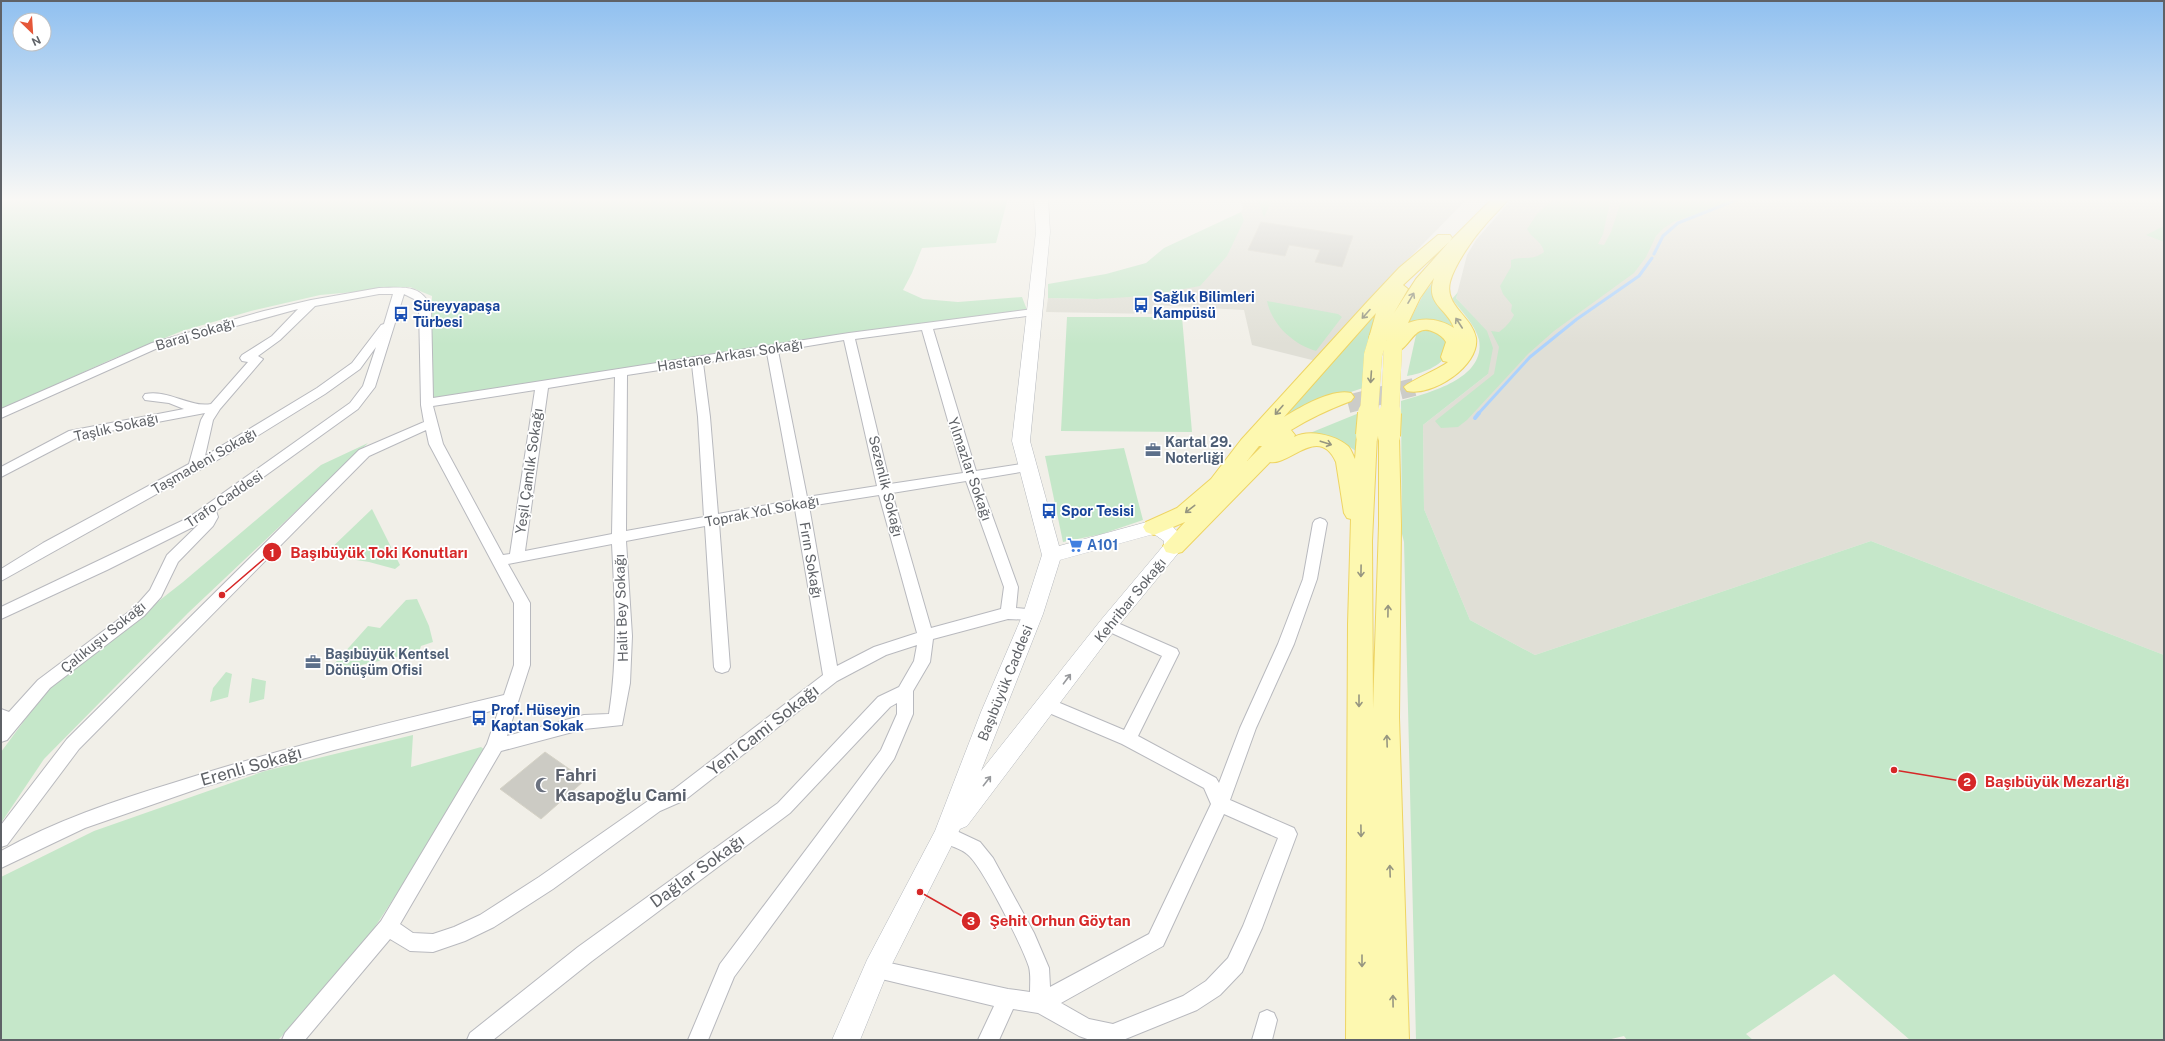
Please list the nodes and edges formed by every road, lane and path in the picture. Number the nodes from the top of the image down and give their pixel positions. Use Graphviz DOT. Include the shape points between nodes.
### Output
graph roads {
  1 [pos="1041,247"];
  2 [pos="1434,247"];
  3 [pos="1437,247"];
  4 [pos="1454,247"];
  5 [pos="1462,247"];
  6 [pos="400,290"];
  7 [pos="311,303"];
  8 [pos="1034,309"];
  9 [pos="389,323"];
  10 [pos="926,325"];
  11 [pos="849,336"];
  12 [pos="1385,343"];
  13 [pos="772,348"];
  14 [pos="697,360"];
  15 [pos="621,373"];
  16 [pos="542,385"];
  17 [pos="149,397"];
  18 [pos="1346,401"];
  19 [pos="427,403"];
  20 [pos="215,407"];
  21 [pos="1,414"];
  22 [pos="430,424"];
  23 [pos="1378,435"];
  24 [pos="194,467"];
  25 [pos="1027,467"];
  26 [pos="1,473"];
  27 [pos="970,476"];
  28 [pos="1226,486"];
  29 [pos="884,489"];
  30 [pos="800,503"];
  31 [pos="209,510"];
  32 [pos="711,521"];
  33 [pos="1320,523"];
  34 [pos="1154,527"];
  35 [pos="619,539"];
  36 [pos="1361,541"];
  37 [pos="1174,546"];
  38 [pos="1052,555"];
  39 [pos="517,557"];
  40 [pos="498,561"];
  41 [pos="1,576"];
  42 [pos="1,613"];
  43 [pos="1008,613"];
  44 [pos="1033,614"];
  45 [pos="1108,625"];
  46 [pos="926,636"];
  47 [pos="722,667"];
  48 [pos="831,677"];
  49 [pos="905,691"];
  50 [pos="511,700"];
  51 [pos="1048,705"];
  52 [pos="6,718"];
  53 [pos="1,734"];
  54 [pos="1128,738"];
  55 [pos="495,746"];
  56 [pos="1220,804"];
  57 [pos="946,834"];
  58 [pos="1,838"];
  59 [pos="1,860"];
  60 [pos="388,927"];
  61 [pos="876,969"];
  62 [pos="1008,999"];
  63 [pos="1041,1003"];
  64 [pos="1267,1020"];
  65 [pos="1086,1034"];
  66 [pos="292,1040"];
  67 [pos="477,1040"];
  68 [pos="698,1040"];
  69 [pos="846,1040"];
  70 [pos="988,1040"];
  71 [pos="1262,1040"];
  72 [pos="1362,1040"];
  73 [pos="1393,1040"];
  1 -- 8 [label="main road"];
  2 -- 28 [label="main road, one-way" via="1405,272 1374,305 1248,445"];
  3 -- 12 [label="main road" via="1394,296 1381,324"];
  12 -- 4 [label="main road, one-way" via="1416,290"];
  12 -- 5 [label="main road, one-way" via="1410,328 1425,324 1445,329 1452,335 1455,342 1452,355 1434,372 1411,384 1430,382 1446,374 1462,357 1467,337 1445,304 1440,291 1445,272"];
  6 -- 7 [label="street, Baraj Sokağı" via="372,292"];
  6 -- 9 [label="street, Trafo Caddesi"];
  6 -- 19 [label="street" via="421,298 425,307"];
  7 -- 20 [label="street" via="276,338 246,358 258,359"];
  7 -- 21 [label="street, Baraj Sokağı" via="156,345"];
  8 -- 10 [label="street, Hastane Arkası Sokağı"];
  8 -- 25 [label="main road" via="1022,419 1021,442"];
  9 -- 24 [label="street, Taşmadeni Sokağı" via="356,366 321,391"];
  9 -- 31 [label="street, Trafo Caddesi" via="369,387 354,406"];
  10 -- 11 [label="street, Hastane Arkası Sokağı"];
  10 -- 27 [label="street, Yılmazlar Sokağı"];
  11 -- 13 [label="street, Hastane Arkası Sokağı"];
  11 -- 29 [label="street, Sezenlik Sokağı"];
  12 -- 23 [label="main road, bridge"];
  13 -- 14 [label="street, Hastane Arkası Sokağı"];
  13 -- 30 [label="street, Fırın Sokağı"];
  14 -- 15 [label="street, Hastane Arkası Sokağı"];
  14 -- 32 [label="street" via="704,417"];
  15 -- 16 [label="street, Hastane Arkası Sokağı"];
  15 -- 35 [label="street, Halit Bey Sokağı"];
  16 -- 19 [label="street, Hastane Arkası Sokağı"];
  16 -- 39 [label="street, Yeşil Çamlık Sokağı"];
  17 -- 20 [label="street" via="172,399 184,405"];
  18 -- 28 [label="main road, Kehribar Sokağı" via="1292,429"];
  19 -- 22 [label="street"];
  20 -- 24 [label="street" via="207,420"];
  20 -- 26 [label="street, Taşlık Sokağı" via="74,434"];
  22 -- 40 [label="street" via="436,444"];
  22 -- 58 [label="street" via="364,453 73,744"];
  23 -- 36 [label="main road"];
  73 -- 23 [label="main road, one-way" via="1386,717 1390,525"];
  24 -- 41 [label="street, Taşmadeni Sokağı" via="48,547"];
  25 -- 27 [label="street, Toprak Yol Sokağı"];
  25 -- 38 [label="main road"];
  27 -- 29 [label="street, Toprak Yol Sokağı"];
  27 -- 43 [label="street, Yılmazlar Sokağı" via="1010,587"];
  28 -- 34 [label="main road, one-way" via="1185,513"];
  28 -- 36 [label="main road, one-way" via="1304,440 1332,445 1341,451 1346,462"];
  28 -- 37 [label="main road, Kehribar Sokağı"];
  29 -- 30 [label="street, Toprak Yol Sokağı"];
  29 -- 46 [label="street, Sezenlik Sokağı"];
  30 -- 32 [label="street, Toprak Yol Sokağı"];
  30 -- 48 [label="street, Fırın Sokağı" via="812,558"];
  31 -- 42 [label="street, Trafo Caddesi" via="180,528"];
  31 -- 52 [label="street, Çalıkuşu Sokağı" via="211,517 208,523 172,559 156,593 139,612 44,684"];
  32 -- 35 [label="street, Toprak Yol Sokağı"];
  32 -- 47 [label="street"];
  33 -- 56 [label="street" via="1310,579 1286,644 1248,728"];
  34 -- 37 [label="main road" via="1169,533"];
  34 -- 38 [label="main road"];
  35 -- 39 [label="street, Toprak Yol Sokağı"];
  35 -- 55 [label="street, Halit Bey Sokağı" via="624,636 622,683 616,720 584,722"];
  36 -- 72 [label="main road, one-way" via="1359,721"];
  37 -- 45 [label="main road, Kehribar Sokağı"];
  38 -- 44 [label="main road, Başıbüyük Caddesi"];
  39 -- 40 [label="street, Toprak Yol Sokağı"];
  40 -- 50 [label="street" via="524,611 522,665"];
  43 -- 44 [label="street, Yeni Cami Sokağı"];
  43 -- 46 [label="street, Yeni Cami Sokağı"];
  44 -- 57 [label="main road, Başıbüyük Caddesi" via="992,712"];
  51 -- 45 [label="main road, Kehribar Sokağı, one-way"];
  45 -- 54 [label="street" via="1171,653"];
  46 -- 48 [label="street, Yeni Cami Sokağı" via="880,651"];
  46 -- 49 [label="street" via="922,662"];
  48 -- 60 [label="street, Yeni Cami Sokağı" via="679,795 654,806 546,883 487,921 458,935 433,942 410,942"];
  49 -- 67 [label="street, Dağlar Sokağı" via="884,702 784,808 585,954"];
  49 -- 68 [label="street" via="905,714 888,754 727,971"];
  50 -- 55 [label="street"];
  50 -- 59 [label="street, Erenli Sokağı" via="289,755 189,784 91,817"];
  51 -- 54 [label="street"];
  57 -- 51 [label="main road, Kehribar Sokağı, one-way"];
  52 -- 53 [label="street, Çalıkuşu Sokağı"];
  54 -- 56 [label="street" via="1210,784"];
  55 -- 60 [label="street"];
  56 -- 63 [label="street" via="1156,940"];
  56 -- 65 [label="street" via="1288,834 1235,965 1213,988 1190,1003 1113,1034"];
  57 -- 61 [label="main road, Başıbüyük Caddesi"];
  57 -- 63 [label="street" via="974,848 987,864 1024,933 1039,968"];
  60 -- 66 [label="street"];
  61 -- 62 [label="street"];
  61 -- 69 [label="main road, Başıbüyük Caddesi"];
  62 -- 63 [label="street"];
  62 -- 70 [label="street"];
  63 -- 65 [label="street"];
  64 -- 71 [label="street"];
}
